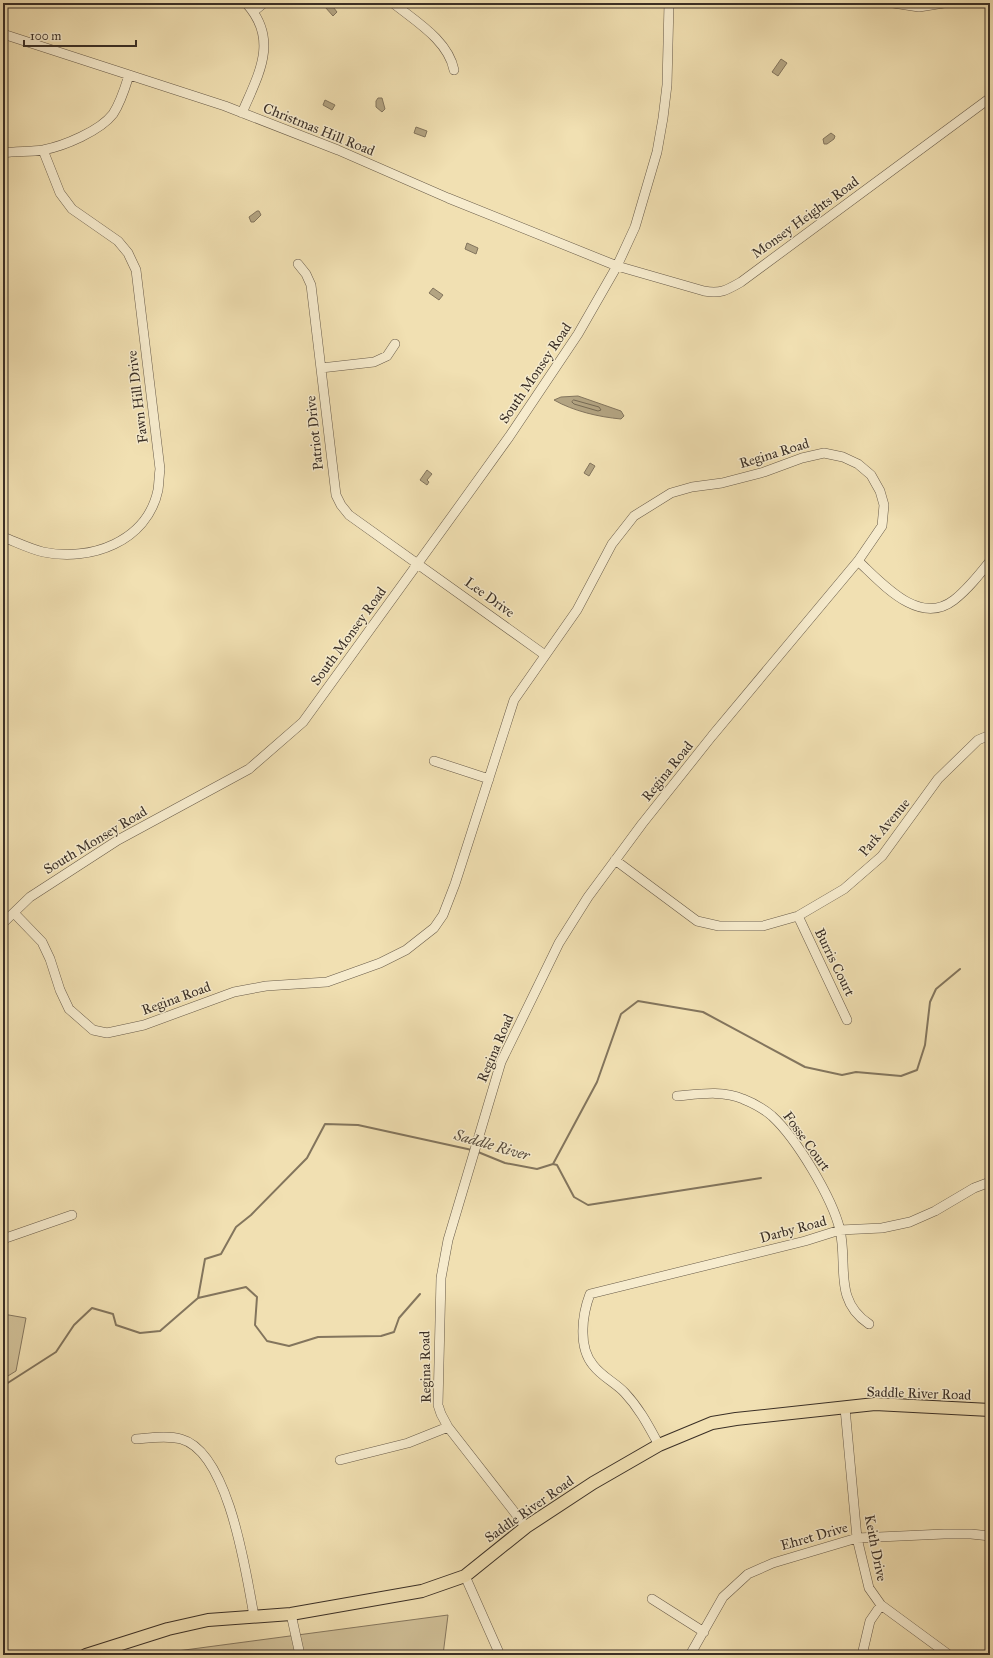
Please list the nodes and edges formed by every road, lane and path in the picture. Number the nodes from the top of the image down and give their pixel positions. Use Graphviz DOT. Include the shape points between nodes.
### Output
graph roads {
  1 [pos="246,3"];
  2 [pos="264,3"];
  3 [pos="393,3"];
  4 [pos="669,3"];
  5 [pos="893,3"];
  6 [pos="944,3"];
  7 [pos="253,12"];
  8 [pos="3,34"];
  9 [pos="454,70"];
  10 [pos="129,75"];
  11 [pos="990,98"];
  12 [pos="242,113"];
  13 [pos="43,150"];
  14 [pos="3,153"];
  15 [pos="298,264"];
  16 [pos="617,266"];
  17 [pos="394,344"];
  18 [pos="321,368"];
  19 [pos="3,537"];
  20 [pos="858,561"];
  21 [pos="990,562"];
  22 [pos="418,563"];
  23 [pos="545,655"];
  24 [pos="990,735"];
  25 [pos="434,761"];
  26 [pos="489,779"];
  27 [pos="615,860"];
  28 [pos="14,913"];
  29 [pos="798,916"];
  30 [pos="3,923"];
  31 [pos="847,1020"];
  32 [pos="677,1096"];
  33 [pos="990,1182"];
  34 [pos="72,1215"];
  35 [pos="840,1230"];
  36 [pos="3,1239"];
  37 [pos="869,1324"];
  38 [pos="845,1408"];
  39 [pos="990,1410"];
  40 [pos="448,1427"];
  41 [pos="136,1440"];
  42 [pos="659,1445"];
  43 [pos="340,1460"];
  44 [pos="526,1527"];
  45 [pos="990,1536"];
  46 [pos="857,1538"];
  47 [pos="465,1576"];
  48 [pos="652,1599"];
  49 [pos="881,1605"];
  50 [pos="291,1614"];
  51 [pos="254,1616"];
  52 [pos="704,1632"];
  53 [pos="86,1655"];
  54 [pos="300,1655"];
  55 [pos="500,1655"];
  56 [pos="690,1655"];
  57 [pos="862,1655"];
  58 [pos="949,1655"];
  1 -- 7 [label="street"];
  2 -- 7 [label="street"];
  3 -- 9 [label="street" via="442,45 452,59"];
  4 -- 16 [label="street, South Monsey Road" via="667,85 657,152 635,227"];
  5 -- 6 [label="street" via="918,7"];
  7 -- 12 [label="street" via="263,38 265,52"];
  8 -- 10 [label="street, Christmas Hill Road"];
  10 -- 12 [label="street, Christmas Hill Road"];
  10 -- 13 [label="street" via="124,93 113,114 101,126 75,139"];
  11 -- 16 [label="street, Monsey Heights Road" via="729,289 717,293 704,291"];
  12 -- 16 [label="street, Christmas Hill Road" via="338,150 448,198"];
  13 -- 14 [label="street"];
  13 -- 19 [label="street, Fawn Hill Drive" via="60,193 72,209 118,241 128,253 136,270 160,469 158,491 147,517 128,537 104,549 84,554 43,552"];
  15 -- 18 [label="street, Patriot Drive" via="311,285"];
  16 -- 22 [label="street, South Monsey Road" via="589,316 541,390"];
  17 -- 18 [label="street" via="387,356 374,362"];
  18 -- 22 [label="street, Patriot Drive" via="336,495 349,515"];
  20 -- 21 [label="street" via="904,600 923,608 938,608 953,601"];
  20 -- 23 [label="street, Regina Road" via="882,526 884,505 880,491 871,476 858,464 843,457 824,453 722,483 671,493 634,516 612,544 577,610"];
  20 -- 27 [label="street, Regina Road" via="712,736"];
  22 -- 23 [label="street, Lee Drive"];
  22 -- 28 [label="street, South Monsey Road" via="303,722 249,769 118,840 30,897"];
  23 -- 26 [label="street, Regina Road" via="514,700"];
  24 -- 29 [label="street, Park Avenue" via="973,744 938,779 882,856 844,889"];
  25 -- 26 [label="street"];
  26 -- 28 [label="street, Regina Road" via="455,884 443,915 434,928 406,950 380,963 327,982 266,986 234,992 132,1028 107,1033 93,1030 69,1009 42,942"];
  27 -- 29 [label="street, Park Avenue" via="697,921 719,926 762,926"];
  27 -- 40 [label="street, Regina Road" via="559,943 501,1062 492,1088 448,1240 441,1278 438,1405"];
  28 -- 30 [label="street, South Monsey Road"];
  29 -- 31 [label="street, Burris Court"];
  32 -- 35 [label="street, Fosse Court" via="726,1094 743,1098 771,1115 784,1128 818,1179"];
  33 -- 35 [label="street, Darby Road" via="910,1222 882,1228"];
  34 -- 36 [label="street"];
  35 -- 37 [label="street, Fosse Court" via="843,1280 848,1301 858,1316"];
  35 -- 42 [label="street, Darby Road" via="590,1294 585,1308 583,1330 585,1348 592,1364 637,1407"];
  38 -- 39 [label="main road, Saddle River Road" via="875,1404"];
  38 -- 42 [label="main road, Saddle River Road" via="712,1423"];
  38 -- 46 [label="street, Keith Drive"];
  40 -- 43 [label="street" via="408,1443"];
  40 -- 44 [label="street, Regina Road"];
  41 -- 51 [label="street" via="168,1437 182,1439 200,1449 211,1463 223,1488 242,1554"];
  42 -- 44 [label="main road, Saddle River Road" via="593,1483"];
  44 -- 47 [label="main road, Saddle River Road"];
  45 -- 46 [label="street, Ehret Drive" via="944,1534"];
  46 -- 49 [label="street, Keith Drive" via="869,1588"];
  46 -- 52 [label="street, Ehret Drive" via="773,1563 748,1574 723,1597"];
  47 -- 50 [label="main road, Saddle River Road" via="422,1591"];
  47 -- 55 [label="street"];
  48 -- 52 [label="street"];
  49 -- 57 [label="street" via="870,1621"];
  49 -- 58 [label="street, Keith Drive"];
  50 -- 51 [label="main road, Saddle River Road"];
  50 -- 54 [label="street"];
  51 -- 53 [label="main road, Saddle River Road" via="208,1620 168,1629"];
  52 -- 56 [label="street, Ehret Drive"];
}
